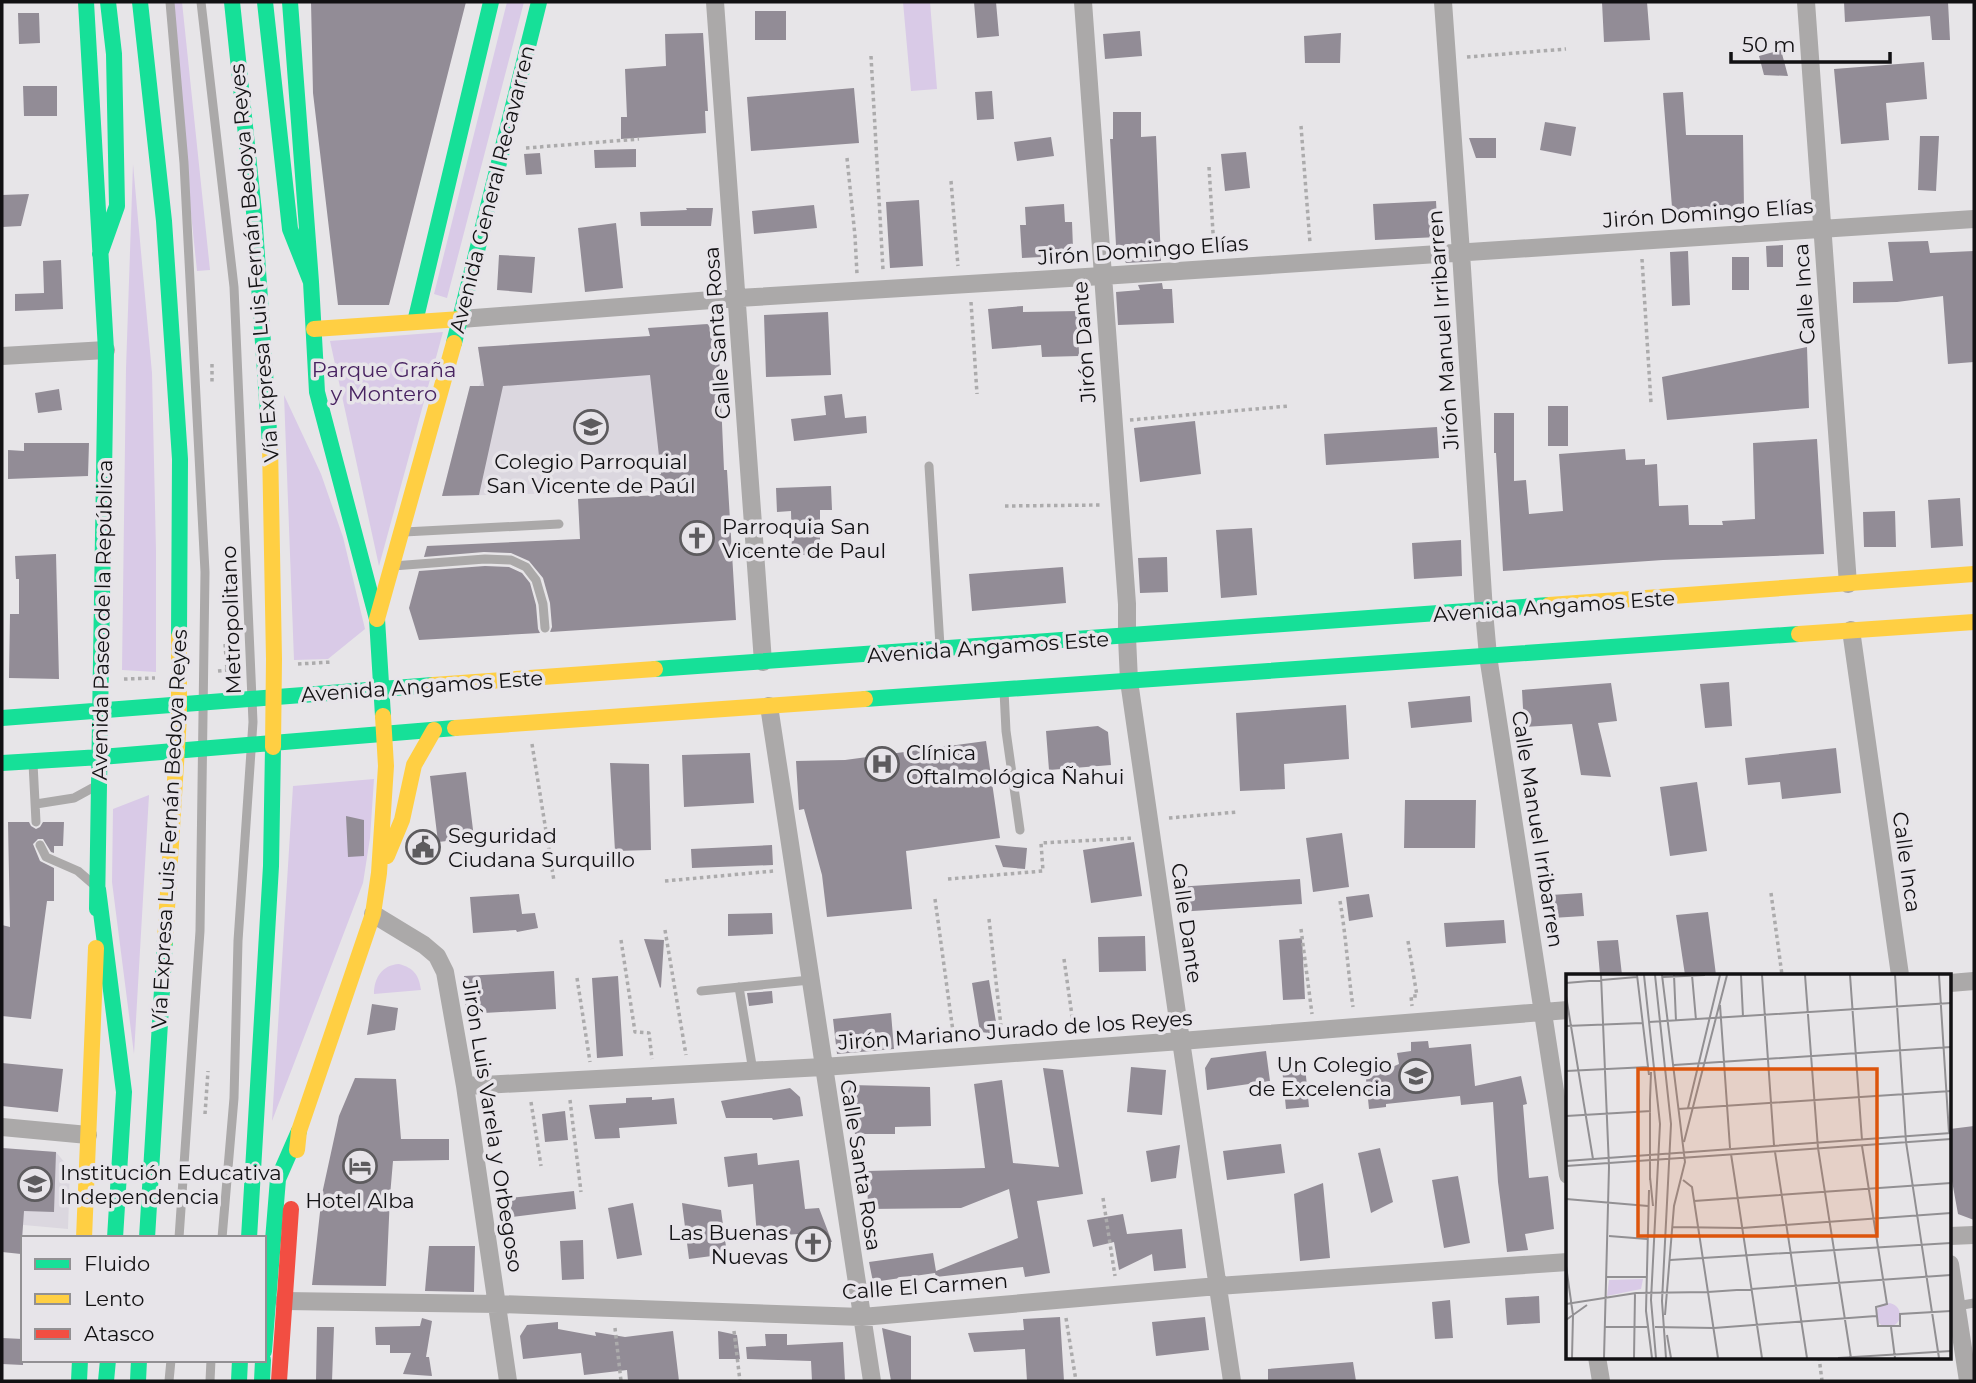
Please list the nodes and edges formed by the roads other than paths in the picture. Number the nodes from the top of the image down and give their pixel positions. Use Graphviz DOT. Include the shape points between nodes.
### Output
graph roads {
  1 [pos="86,2"];
  2 [pos="108,2"];
  3 [pos="140,2"];
  4 [pos="170,2"];
  5 [pos="201,2"];
  6 [pos="232,2"];
  7 [pos="265,2"];
  8 [pos="290,2"];
  9 [pos="491,2"];
  10 [pos="539,2"];
  11 [pos="715,2"];
  12 [pos="1083,2"];
  13 [pos="1443,2"];
  14 [pos="1806,2"];
  15 [pos="1974,219"];
  16 [pos="1822,229"];
  17 [pos="1461,253"];
  18 [pos="100,254"];
  19 [pos="1102,276"];
  20 [pos="311,282"];
  21 [pos="738,298"];
  22 [pos="461,319"];
  23 [pos="415,322"];
  24 [pos="314,329"];
  25 [pos="106,350"];
  26 [pos="2,356"];
  27 [pos="929,466"];
  28 [pos="559,524"];
  29 [pos="401,533"];
  30 [pos="392,567"];
  31 [pos="1974,574"];
  32 [pos="1848,584"];
  33 [pos="1483,611"];
  34 [pos="377,619"];
  35 [pos="1974,622"];
  36 [pos="545,628"];
  37 [pos="1851,630"];
  38 [pos="1126,637"];
  39 [pos="940,650"];
  40 [pos="1488,656"];
  41 [pos="763,662"];
  42 [pos="1129,681"];
  43 [pos="382,688"];
  44 [pos="1004,690"];
  45 [pos="769,706"];
  46 [pos="100,709"];
  47 [pos="2,718"];
  48 [pos="434,730"];
  49 [pos="386,733"];
  50 [pos="101,757"];
  51 [pos="33,762"];
  52 [pos="2,764"];
  53 [pos="100,783"];
  54 [pos="36,804"];
  55 [pos="36,821"];
  56 [pos="1020,830"];
  57 [pos="40,845"];
  58 [pos="379,873"];
  59 [pos="98,889"];
  60 [pos="373,914"];
  61 [pos="1900,974"];
  62 [pos="810,980"];
  63 [pos="1974,981"];
  64 [pos="1952,983"];
  65 [pos="739,987"];
  66 [pos="701,991"];
  67 [pos="1566,1010"];
  68 [pos="1542,1011"];
  69 [pos="1181,1041"];
  70 [pos="823,1067"];
  71 [pos="752,1071"];
  72 [pos="465,1086"];
  73 [pos="2,1128"];
  74 [pos="299,1131"];
  75 [pos="88,1135"];
  76 [pos="1566,1162"];
  77 [pos="1974,1235"];
  78 [pos="84,1236"];
  79 [pos="115,1236"];
  80 [pos="147,1236"];
  81 [pos="179,1236"];
  82 [pos="222,1236"];
  83 [pos="249,1236"];
  84 [pos="1952,1236"];
  85 [pos="1566,1262"];
  86 [pos="1952,1269"];
  87 [pos="1218,1286"];
  88 [pos="284,1301"];
  89 [pos="498,1304"];
  90 [pos="1965,1305"];
  91 [pos="862,1317"];
  92 [pos="266,1326"];
  93 [pos="1597,1358"];
  94 [pos="80,1362"];
  95 [pos="108,1362"];
  96 [pos="139,1362"];
  97 [pos="171,1362"];
  98 [pos="211,1362"];
  99 [pos="240,1362"];
  100 [pos="263,1362"];
  101 [pos="79,1381"];
  102 [pos="106,1381"];
  103 [pos="138,1381"];
  104 [pos="169,1381"];
  105 [pos="209,1381"];
  106 [pos="239,1381"];
  107 [pos="262,1381"];
  108 [pos="279,1381"];
  109 [pos="508,1381"];
  110 [pos="872,1381"];
  111 [pos="1232,1381"];
  112 [pos="1601,1381"];
  113 [pos="1968,1381"];
  1 -- 18 [label="main road, Avenida Paseo de la República"];
  2 -- 18 [label="main road" via="114,54 117,206"];
  3 -- 80 [label="main road, Vía Expresa Luis Fernán Bedoya Reyes" via="164,221 180,459 179,716"];
  4 -- 81 [label="lane, Metropolitano" via="184,163 205,572 200,931"];
  5 -- 82 [label="lane, Metropolitano" via="234,288 253,722 238,941 234,1098"];
  6 -- 83 [label="main road, Vía Expresa Luis Fernán Bedoya Reyes" via="254,212 271,455 274,659 271,866"];
  7 -- 20 [label="main road" via="290,229"];
  8 -- 20 [label="main road"];
  9 -- 23 [label="main road, Avenida General Recavarren"];
  10 -- 22 [label="main road, Avenida General Recavarren"];
  11 -- 21 [label="street, Calle Santa Rosa"];
  12 -- 19 [label="street, Jirón Dante"];
  13 -- 17 [label="street, Jirón Manuel Irribarren"];
  14 -- 16 [label="street, Calle Inca"];
  15 -- 16 [label="street, Jirón Domingo Elías"];
  16 -- 17 [label="street, Jirón Domingo Elías"];
  16 -- 32 [label="street, Calle Inca"];
  17 -- 19 [label="street, Jirón Domingo Elías"];
  17 -- 33 [label="street, Jirón Manuel Irribarren"];
  18 -- 25 [label="main road, Avenida Paseo de la República"];
  19 -- 21 [label="street, Jirón Domingo Elías"];
  19 -- 38 [label="street, Jirón Dante"];
  20 -- 24 [label="main road"];
  21 -- 22 [label="street, Jirón Domingo Elías"];
  21 -- 41 [label="street, Calle Santa Rosa"];
  22 -- 23 [label="main road, Jirón Domingo Elías"];
  22 -- 29 [label="main road, Avenida General Recavarren"];
  23 -- 24 [label="main road, Jirón Domingo Elías"];
  24 -- 34 [label="main road" via="317,391"];
  25 -- 26 [label="street"];
  25 -- 46 [label="main road, Avenida Paseo de la República"];
  27 -- 39 [label="lane"];
  28 -- 29 [label="lane"];
  29 -- 30 [label="main road, Avenida General Recavarren"];
  30 -- 34 [label="main road, Avenida General Recavarren"];
  30 -- 36 [label="lane" via="511,560 526,567 536,580"];
  31 -- 32 [label="main road, Avenida Angamos Este"];
  32 -- 33 [label="main road, Avenida Angamos Este"];
  33 -- 38 [label="main road, Avenida Angamos Este"];
  33 -- 40 [label="street, Jirón Manuel Irribarren"];
  34 -- 43 [label="main road"];
  35 -- 37 [label="main road, Avenida Angamos Este"];
  37 -- 40 [label="main road, Avenida Angamos Este"];
  37 -- 61 [label="street, Calle Inca"];
  38 -- 39 [label="main road, Avenida Angamos Este"];
  38 -- 42 [label="street, Calle Dante"];
  39 -- 41 [label="main road, Avenida Angamos Este"];
  40 -- 42 [label="main road, Avenida Angamos Este"];
  40 -- 68 [label="street, Calle Manuel Irribarren"];
  41 -- 43 [label="main road, Avenida Angamos Este"];
  42 -- 44 [label="main road, Avenida Angamos Este"];
  42 -- 69 [label="street, Calle Dante"];
  43 -- 46 [label="main road, Avenida Angamos Este"];
  43 -- 49 [label="main road"];
  44 -- 45 [label="main road, Avenida Angamos Este"];
  44 -- 56 [label="lane"];
  45 -- 48 [label="main road, Avenida Angamos Este"];
  45 -- 62 [label="street, Calle Santa Rosa"];
  46 -- 47 [label="main road, Avenida Angamos Este"];
  46 -- 50 [label="main road, Avenida Paseo de la República"];
  48 -- 49 [label="main road, Avenida Angamos Este"];
  48 -- 58 [label="main road" via="414,765 402,820"];
  49 -- 50 [label="main road, Avenida Angamos Este"];
  49 -- 58 [label="main road"];
  50 -- 51 [label="main road, Avenida Angamos Este"];
  50 -- 53 [label="main road, Avenida Paseo de la República"];
  51 -- 52 [label="main road, Avenida Angamos Este"];
  51 -- 54 [label="lane"];
  53 -- 54 [label="lane" via="74,798"];
  53 -- 59 [label="main road, Avenida Paseo de la República"];
  54 -- 55 [label="lane"];
  57 -- 59 [label="lane" via="46,857 78,871"];
  58 -- 60 [label="main road"];
  59 -- 75 [label="main road, Avenida Paseo de la República"];
  59 -- 79 [label="main road" via="124,1092"];
  60 -- 72 [label="street, Jirón Luis Varela y Orbegoso" via="437,956 445,972"];
  60 -- 74 [label="main road"];
  62 -- 65 [label="lane"];
  62 -- 70 [label="street, Calle Santa Rosa"];
  63 -- 64 [label="street"];
  65 -- 66 [label="lane"];
  65 -- 71 [label="lane"];
  67 -- 68 [label="street, Jirón Mariano Jurado de los Reyes"];
  68 -- 69 [label="street, Jirón Mariano Jurado de los Reyes"];
  68 -- 76 [label="street, Calle Manuel Irribarren"];
  69 -- 70 [label="street, Jirón Mariano Jurado de los Reyes"];
  69 -- 87 [label="street, Calle Dante"];
  70 -- 71 [label="street, Jirón Mariano Jurado de los Reyes"];
  70 -- 91 [label="street, Calle Santa Rosa"];
  71 -- 72 [label="street, Jirón Mariano Jurado de los Reyes"];
  72 -- 89 [label="street, Jirón Luis Varela y Orbegoso"];
  73 -- 75 [label="street"];
  74 -- 88 [label="main road"];
  74 -- 92 [label="main road" via="278,1179"];
  75 -- 78 [label="main road, Avenida Paseo de la República"];
  77 -- 84 [label="street"];
  85 -- 87 [label="street, Calle El Carmen"];
  86 -- 90 [label="street"];
  87 -- 91 [label="street, Calle El Carmen"];
  87 -- 111 [label="street, Calle Dante"];
  88 -- 89 [label="street, Calle El Carmen"];
  88 -- 108 [label="main road"];
  89 -- 91 [label="street, Calle El Carmen"];
  89 -- 109 [label="street, Jirón Luis Varela y Orbegoso"];
  90 -- 113 [label="street"];
  91 -- 110 [label="street, Calle Santa Rosa"];
  93 -- 112 [label="street"];
  94 -- 101 [label="main road"];
  95 -- 102 [label="main road"];
  96 -- 103 [label="main road"];
  97 -- 104 [label="lane"];
  98 -- 105 [label="lane"];
  99 -- 106 [label="main road"];
  100 -- 107 [label="main road"];
}
